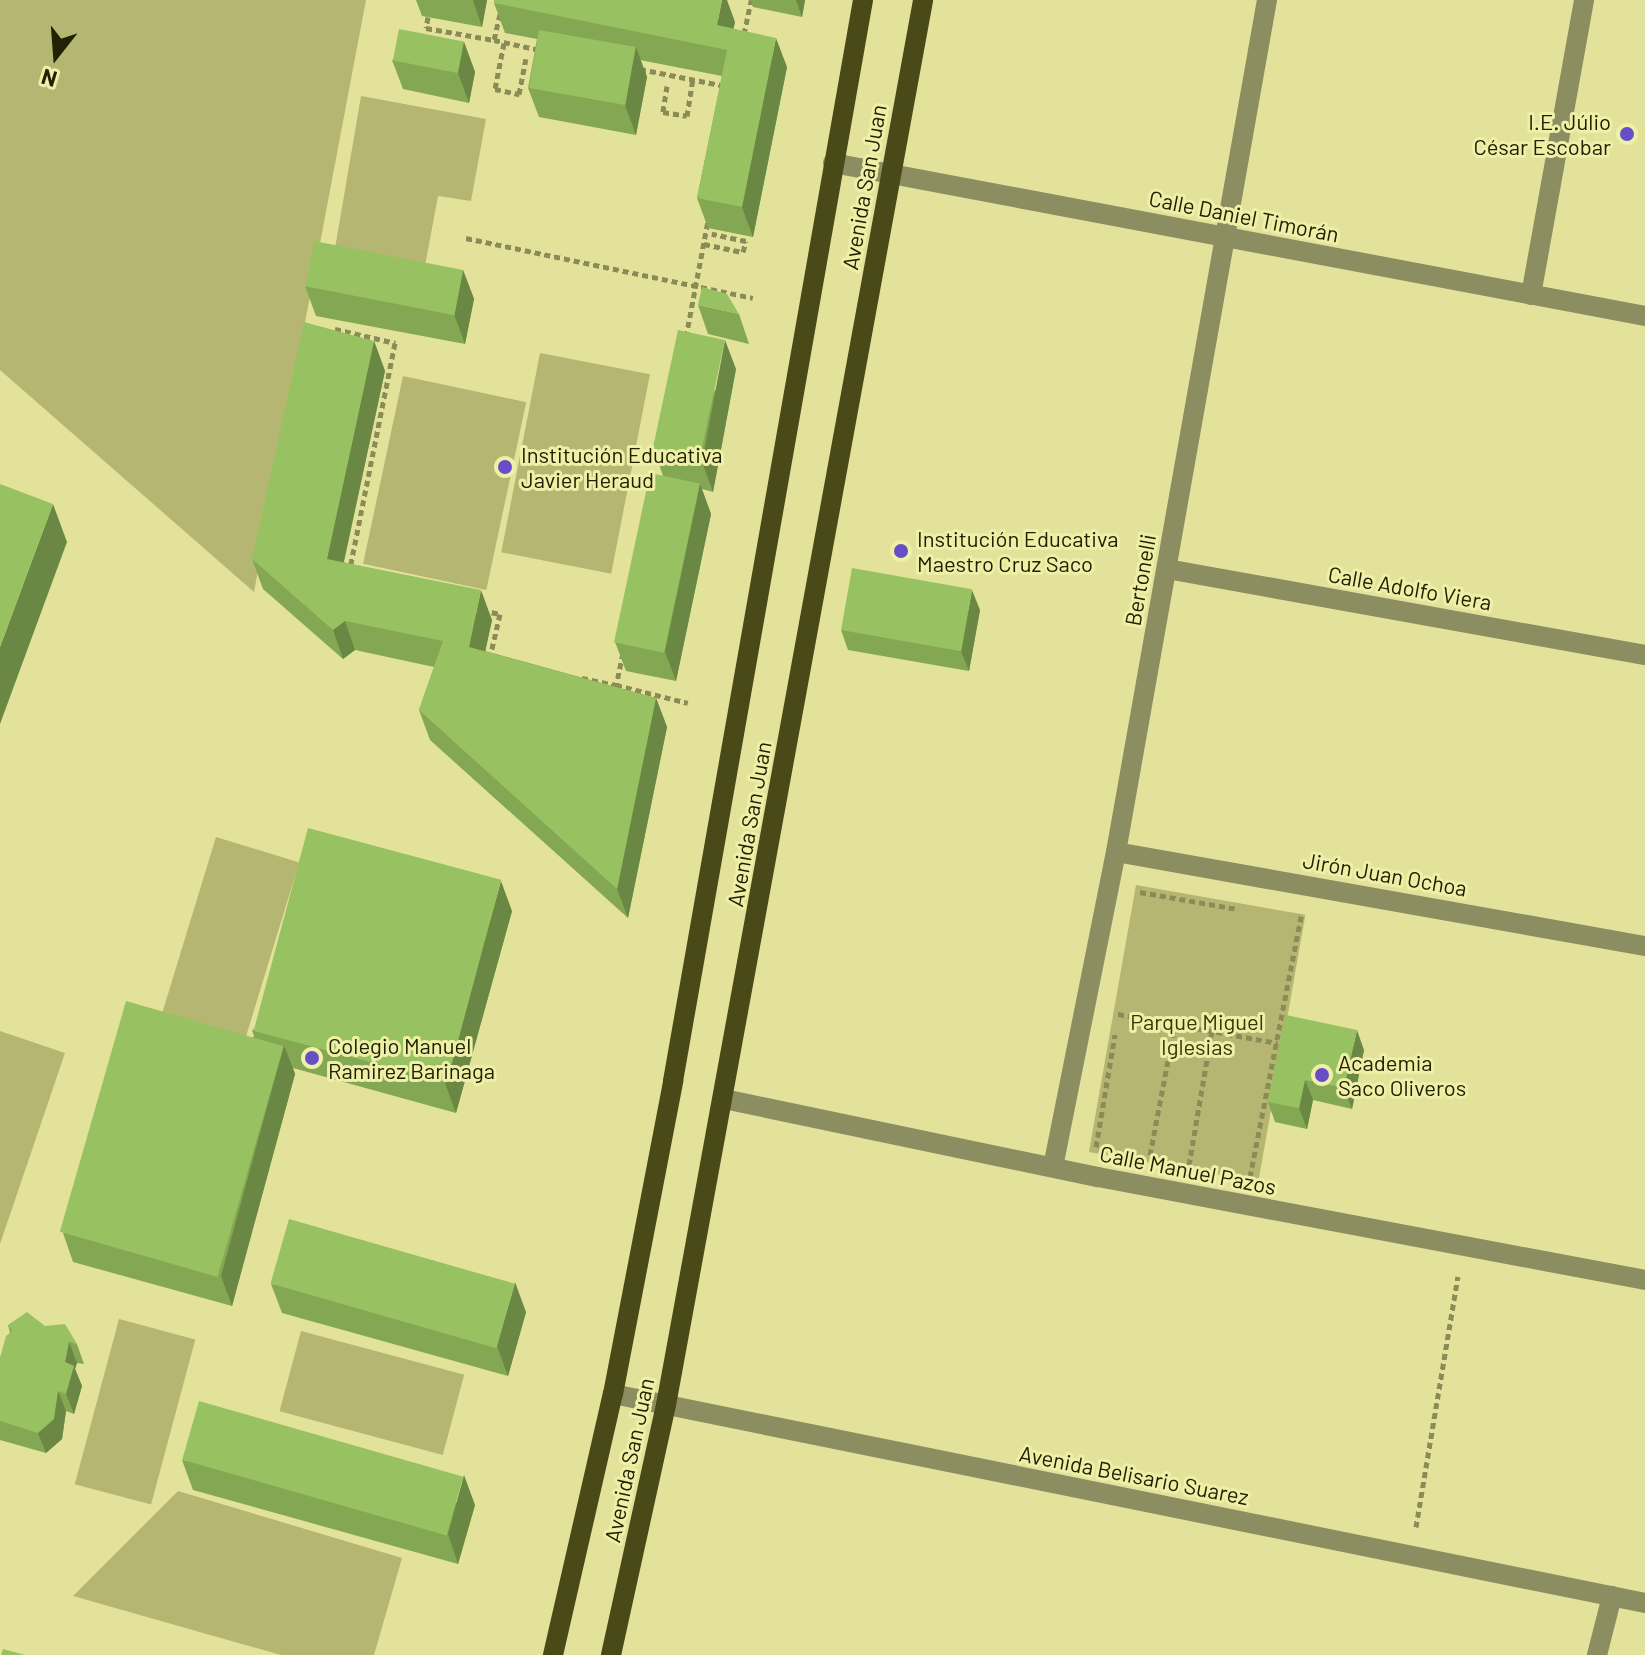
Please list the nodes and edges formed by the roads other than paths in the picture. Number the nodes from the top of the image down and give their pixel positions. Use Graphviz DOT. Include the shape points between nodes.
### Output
graph roads {
  1 [pos="863,0"];
  2 [pos="923,0"];
  3 [pos="1267,0"];
  4 [pos="1584,0"];
  5 [pos="833,163"];
  6 [pos="890,174"];
  7 [pos="1226,237"];
  8 [pos="1531,295"];
  9 [pos="1645,316"];
  10 [pos="1167,569"];
  11 [pos="1645,655"];
  12 [pos="1116,852"];
  13 [pos="1645,946"];
  14 [pos="724,1099"];
  15 [pos="1053,1167"];
  16 [pos="1645,1280"];
  17 [pos="613,1394"];
  18 [pos="666,1405"];
  19 [pos="1612,1596"];
  20 [pos="1645,1603"];
  21 [pos="553,1655"];
  22 [pos="611,1655"];
  23 [pos="1597,1655"];
  1 -- 5 [label="main road, Avenida San Juan"];
  2 -- 6 [label="main road, Avenida San Juan"];
  3 -- 7 [label="street, Bertonelli"];
  4 -- 8 [label="street"];
  5 -- 6 [label="street, Calle Daniel Timorán"];
  5 -- 17 [label="main road, Avenida San Juan" via="676,1066"];
  6 -- 7 [label="street, Calle Daniel Timorán"];
  6 -- 14 [label="main road, Avenida San Juan"];
  7 -- 8 [label="street, Calle Daniel Timorán"];
  7 -- 10 [label="street, Bertonelli"];
  8 -- 9 [label="street, Calle Daniel Timorán"];
  10 -- 11 [label="street, Calle Adolfo Viera"];
  10 -- 12 [label="street, Bertonelli"];
  12 -- 13 [label="street, Jirón Juan Ochoa"];
  12 -- 15 [label="street, Bertonelli"];
  14 -- 15 [label="street, Calle Manuel Pazos"];
  14 -- 18 [label="main road, Avenida San Juan"];
  15 -- 16 [label="street, Calle Manuel Pazos"];
  17 -- 18 [label="street, Avenida Belisario Suarez"];
  17 -- 21 [label="main road, Avenida San Juan"];
  18 -- 19 [label="street, Avenida Belisario Suarez"];
  18 -- 22 [label="main road, Avenida San Juan"];
  19 -- 20 [label="street, Avenida Belisario Suarez"];
  19 -- 23 [label="street"];
}
